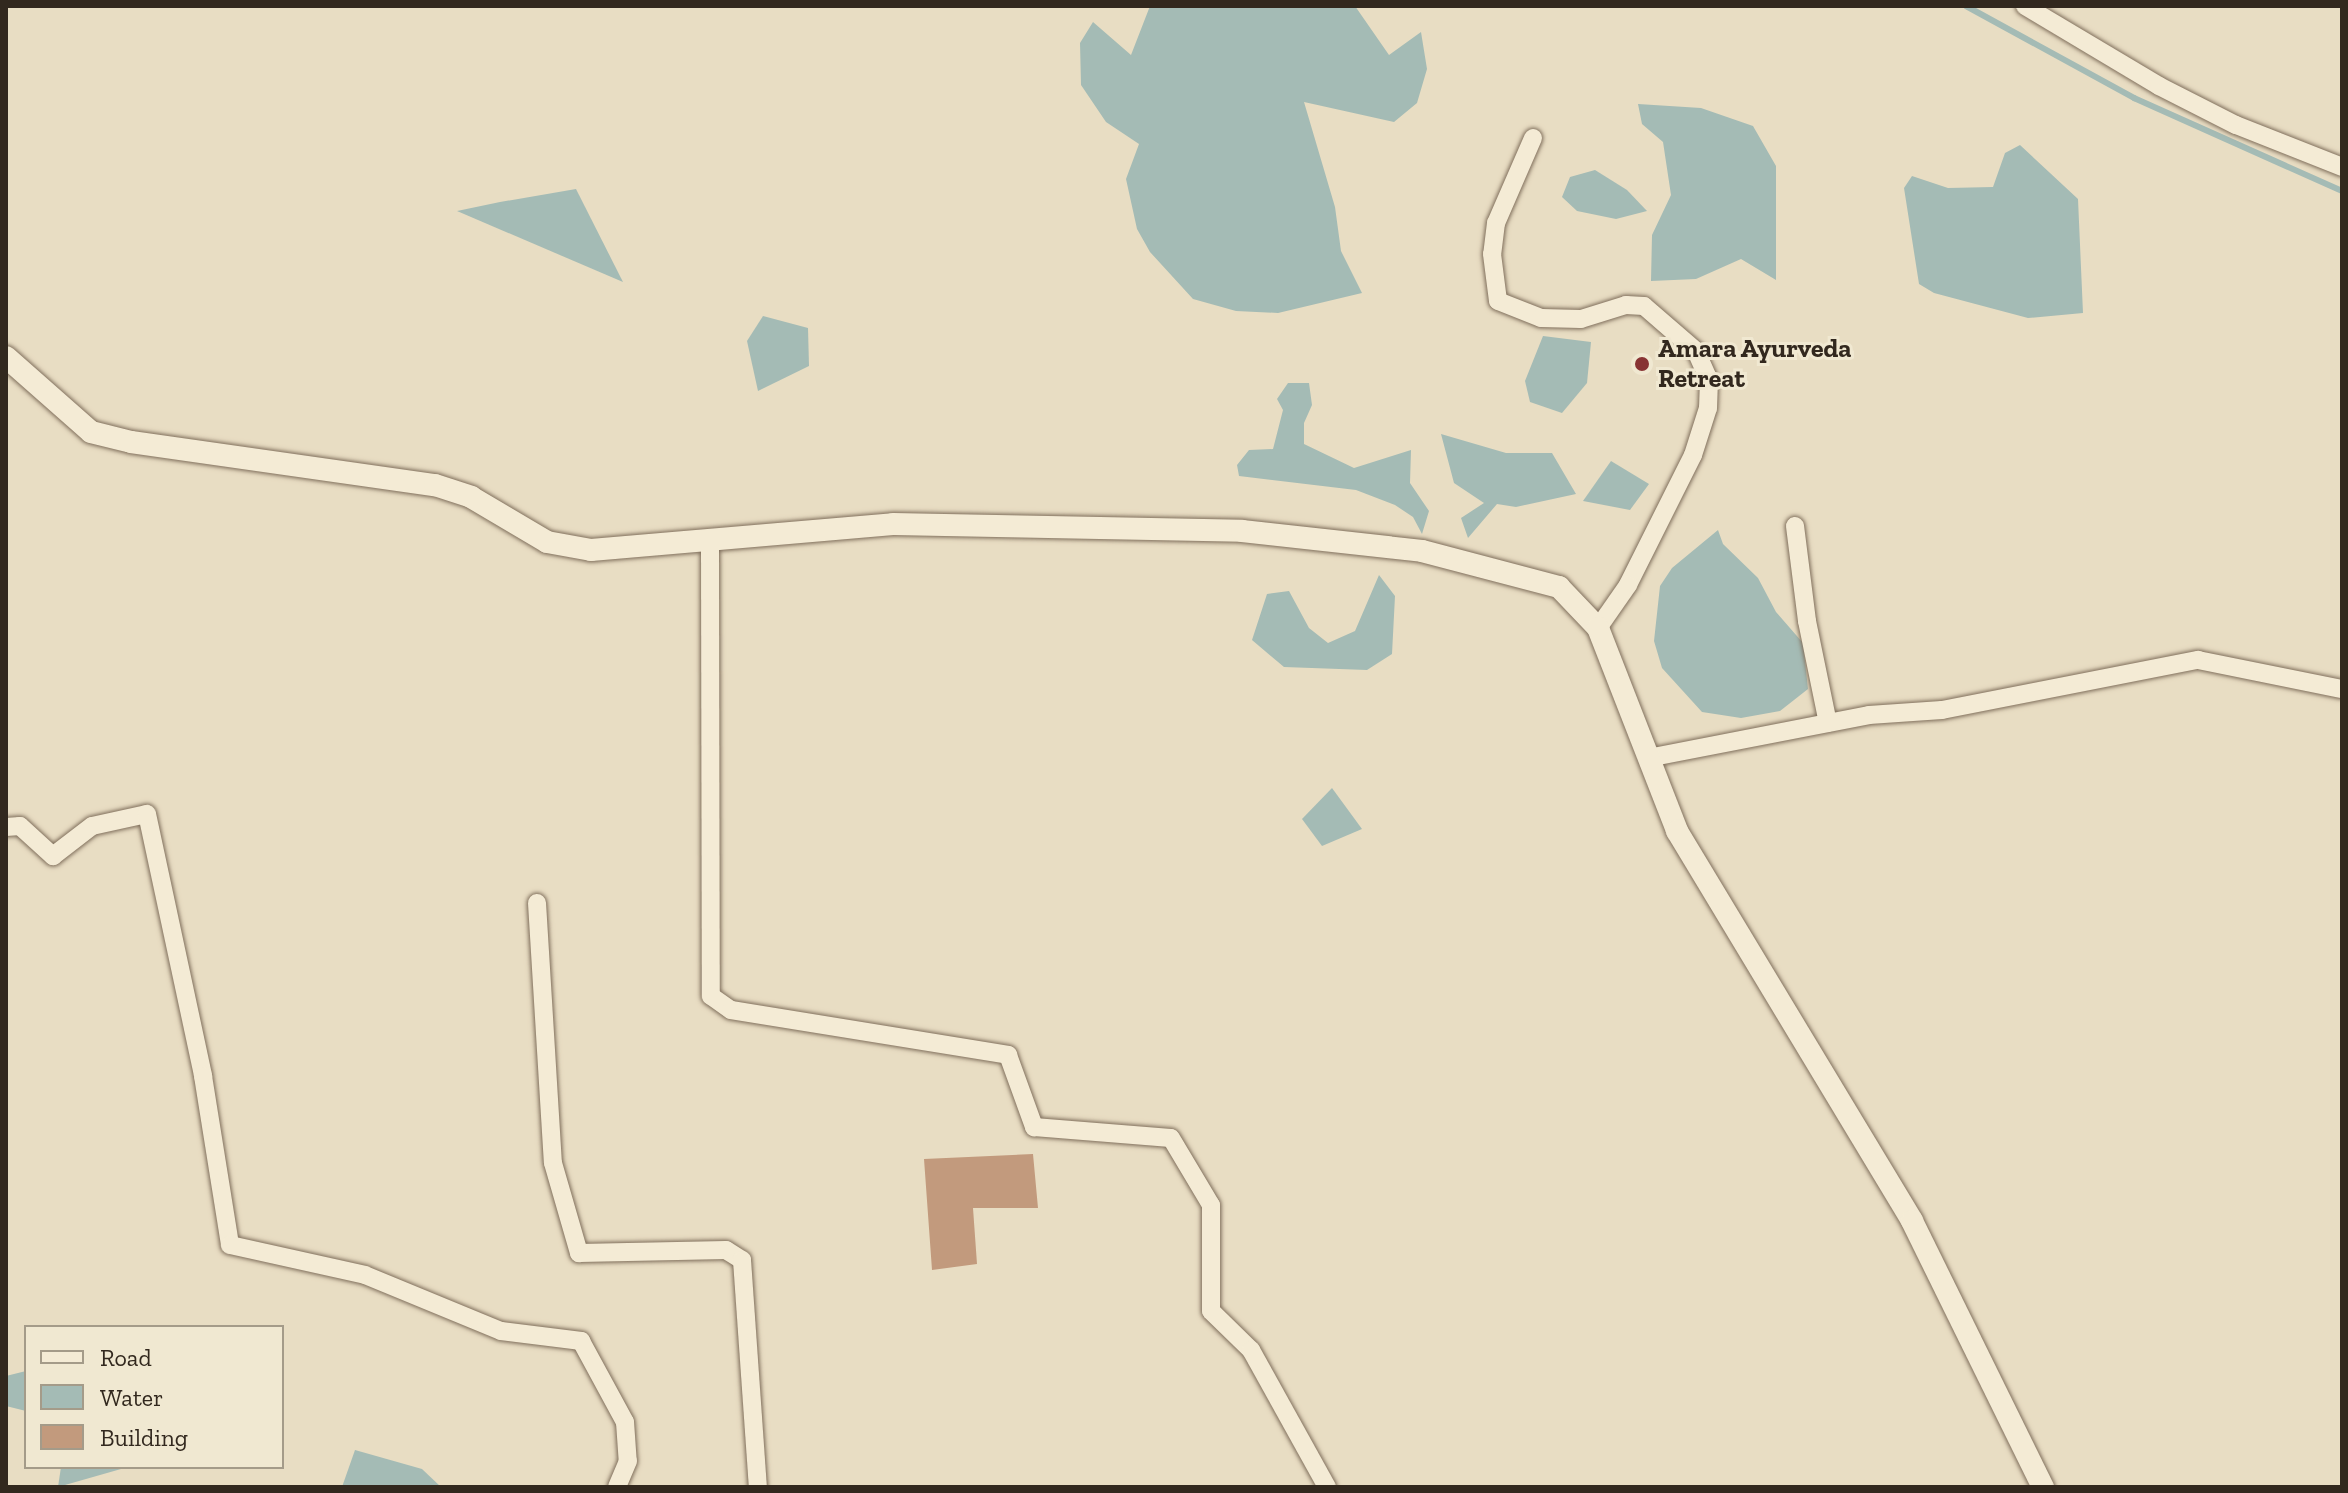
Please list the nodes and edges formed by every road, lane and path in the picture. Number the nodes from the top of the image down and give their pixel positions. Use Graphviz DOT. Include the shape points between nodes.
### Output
graph roads {
  1 [pos="2025,6"];
  2 [pos="1533,138"];
  3 [pos="2342,167"];
  4 [pos="6,357"];
  5 [pos="1795,526"];
  6 [pos="710,542"];
  7 [pos="1598,628"];
  8 [pos="2342,689"];
  9 [pos="1828,723"];
  10 [pos="1648,758"];
  11 [pos="6,827"];
  12 [pos="537,903"];
  13 [pos="617,1487"];
  14 [pos="758,1487"];
  15 [pos="1327,1487"];
  16 [pos="2043,1487"];
  1 -- 3 [label="street" via="2159,86 2236,125"];
  2 -- 7 [label="street" via="1496,223 1492,254 1498,301 1541,318 1581,319 1626,305 1644,306 1696,351 1709,380 1708,408 1693,455 1628,585"];
  4 -- 6 [label="street" via="91,432 435,485 471,497 547,542 591,550"];
  5 -- 9 [label="street"];
  6 -- 7 [label="street" via="893,524 1242,531 1422,551 1559,587"];
  6 -- 15 [label="street" via="711,996 731,1010 1008,1055 1034,1127 1171,1138 1211,1205 1211,1311 1251,1350"];
  7 -- 10 [label="street"];
  8 -- 9 [label="street" via="2198,660 1942,710"];
  9 -- 10 [label="street"];
  10 -- 16 [label="street" via="1677,831 1912,1221"];
  11 -- 13 [label="street" via="20,826 53,856 92,826 147,814 203,1076 230,1245 365,1275 501,1331 581,1341 625,1422 628,1461"];
  12 -- 14 [label="street" via="553,1163 579,1253 726,1250 742,1260"];
}
